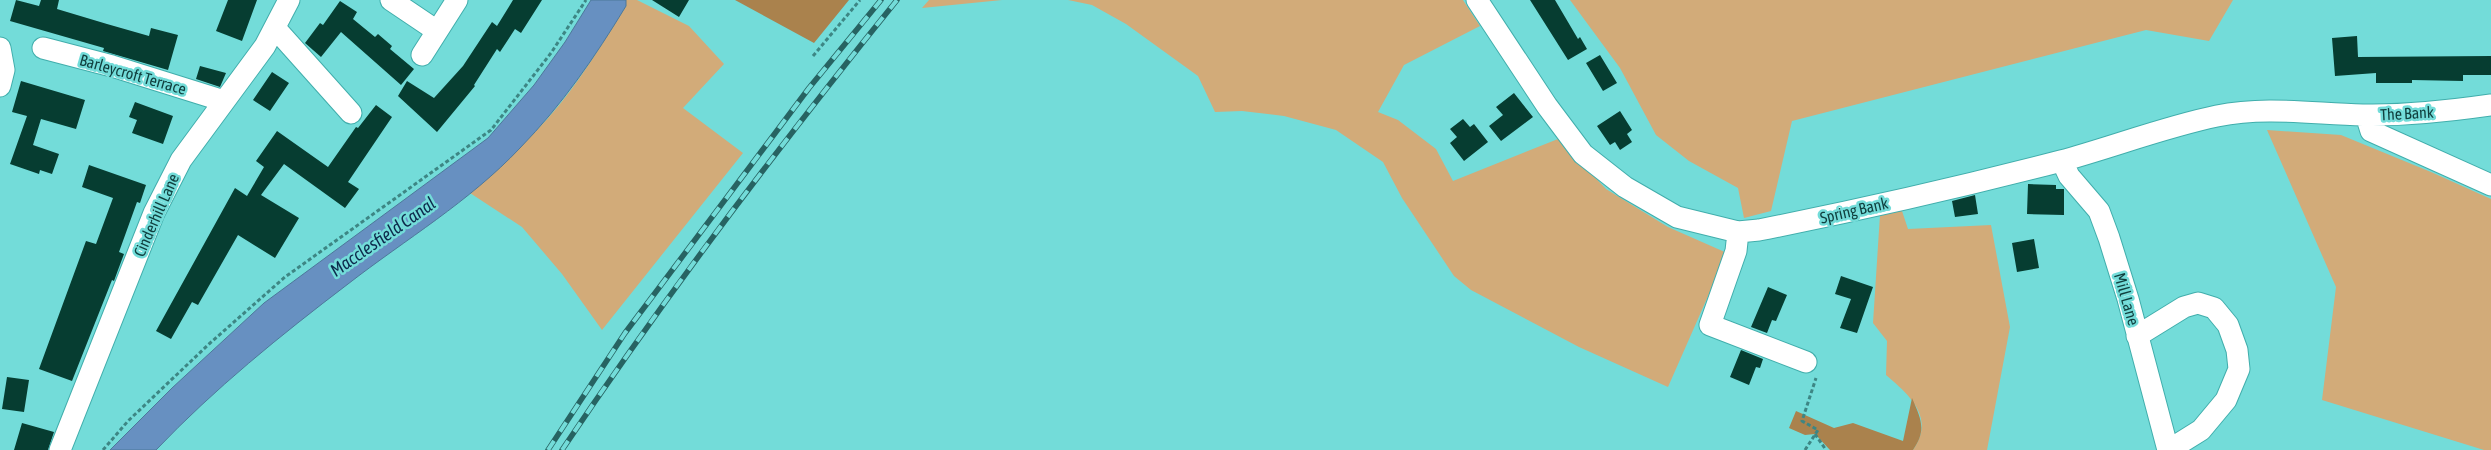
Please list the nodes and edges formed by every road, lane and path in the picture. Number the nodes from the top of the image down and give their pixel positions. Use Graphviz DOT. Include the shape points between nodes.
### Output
graph roads {
  1 [pos="289,0"];
  2 [pos="390,0"];
  3 [pos="457,0"];
  4 [pos="586,0"];
  5 [pos="860,0"];
  6 [pos="1477,0"];
  7 [pos="275,28"];
  8 [pos="437,31"];
  9 [pos="0,48"];
  10 [pos="42,48"];
  11 [pos="422,55"];
  12 [pos="813,56"];
  13 [pos="0,86"];
  14 [pos="224,101"];
  15 [pos="2491,105"];
  16 [pos="351,113"];
  17 [pos="2323,114"];
  18 [pos="2366,115"];
  19 [pos="2062,160"];
  20 [pos="2491,185"];
  21 [pos="1738,232"];
  22 [pos="2137,336"];
  23 [pos="1806,362"];
  24 [pos="1815,434"];
  25 [pos="60,450"];
  26 [pos="102,450"];
  27 [pos="1805,450"];
  28 [pos="1826,450"];
  29 [pos="2168,450"];
  1 -- 7 [label="street, Cinderhill Lane"];
  2 -- 8 [label="street"];
  3 -- 8 [label="street"];
  4 -- 26 [label="path" via="552,54 491,130 285,277 202,350"];
  5 -- 12 [label="path"];
  6 -- 21 [label="street, Spring Bank" via="1546,106 1583,154 1625,187 1677,217"];
  7 -- 14 [label="street, Cinderhill Lane"];
  7 -- 16 [label="street"];
  8 -- 11 [label="street"];
  9 -- 13 [label="street" via="4,70"];
  10 -- 14 [label="street, Barleycroft Terrace"];
  14 -- 25 [label="street, Cinderhill Lane" via="181,160 154,213"];
  15 -- 18 [label="street, The Bank" via="2433,113"];
  17 -- 18 [label="street, The Bank"];
  17 -- 19 [label="street, Spring Bank" via="2285,110 2216,116"];
  18 -- 20 [label="street" via="2371,131"];
  19 -- 21 [label="street, Spring Bank" via="1832,216"];
  19 -- 22 [label="street, Mill Lane" via="2068,176 2099,211"];
  21 -- 23 [label="street" via="1736,251 1710,325"];
  22 -- 29 [label="street, Mill Lane"];
  22 -- 29 [label="street" via="2184,307 2198,303 2214,308 2228,325 2237,350 2238,369 2226,400 2201,430"];
  23 -- 24 [label="path" via="1817,374 1802,421 1818,430"];
  24 -- 27 [label="path"];
  24 -- 28 [label="path"];
}
